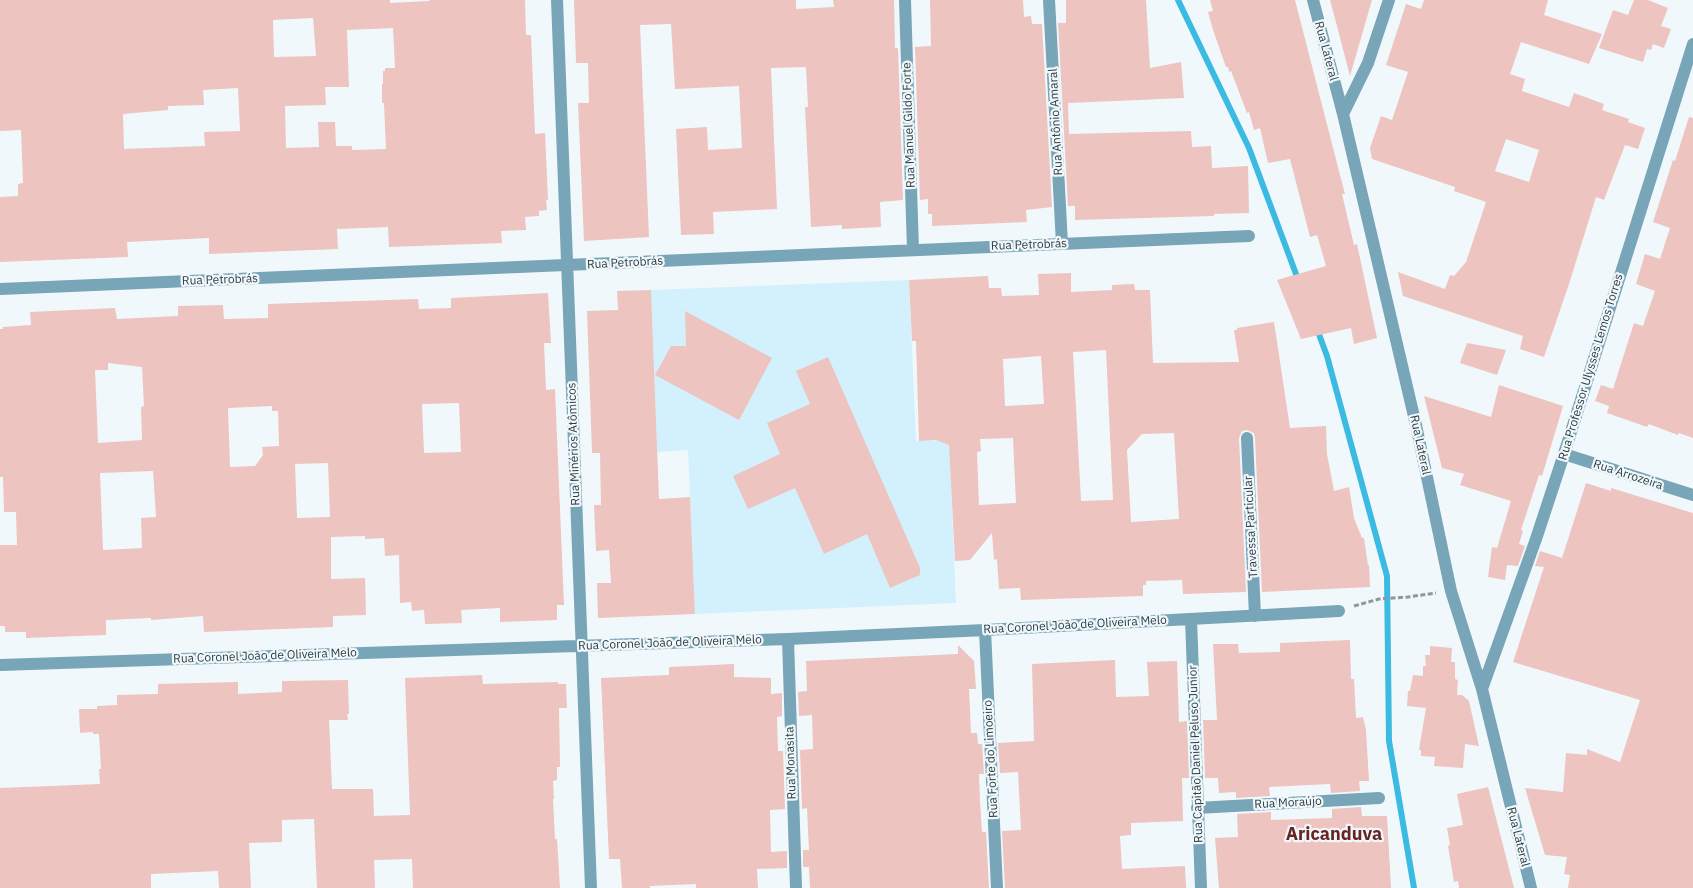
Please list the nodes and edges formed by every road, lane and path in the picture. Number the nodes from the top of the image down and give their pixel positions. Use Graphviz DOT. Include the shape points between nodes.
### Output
graph roads {
  1 [pos="557,0"];
  2 [pos="905,0"];
  3 [pos="1050,0"];
  4 [pos="1313,0"];
  5 [pos="1389,0"];
  6 [pos="1693,44"];
  7 [pos="1343,114"];
  8 [pos="1249,236"];
  9 [pos="1062,244"];
  10 [pos="913,250"];
  11 [pos="567,266"];
  12 [pos="0,289"];
  13 [pos="1247,438"];
  14 [pos="1564,454"];
  15 [pos="1693,495"];
  16 [pos="1452,590"];
  17 [pos="1339,611"];
  18 [pos="1255,616"];
  19 [pos="1191,619"];
  20 [pos="985,630"];
  21 [pos="788,639"];
  22 [pos="582,646"];
  23 [pos="0,665"];
  24 [pos="1482,689"];
  25 [pos="1379,798"];
  26 [pos="1197,808"];
  27 [pos="591,888"];
  28 [pos="796,888"];
  29 [pos="997,888"];
  30 [pos="1201,888"];
  31 [pos="1530,888"];
  1 -- 11 [label="street, Rua Minérios Atômicos"];
  2 -- 10 [label="street, Rua Manuel Gildo Forte"];
  3 -- 9 [label="street, Rua Antônio Amaral"];
  4 -- 7 [label="street, Rua Lateral"];
  5 -- 7 [label="street" via="1368,63"];
  6 -- 14 [label="street, Rua Professor Ulysses Lemos Torres"];
  7 -- 16 [label="street, Rua Lateral"];
  8 -- 9 [label="street, Rua Petrobrás"];
  9 -- 10 [label="street, Rua Petrobrás"];
  10 -- 11 [label="street, Rua Petrobrás"];
  11 -- 12 [label="street, Rua Petrobrás"];
  11 -- 22 [label="street, Rua Minérios Atômicos"];
  13 -- 18 [label="street, Travessa Particular"];
  14 -- 15 [label="street, Rua Arrozeira"];
  14 -- 24 [label="street, Rua Professor Ulysses Lemos Torres"];
  16 -- 17 [label="path" via="1379,599"];
  16 -- 24 [label="street, Rua Lateral"];
  17 -- 18 [label="street, Rua Coronel João de Oliveira Melo"];
  18 -- 19 [label="street, Rua Coronel João de Oliveira Melo"];
  19 -- 20 [label="street, Rua Coronel João de Oliveira Melo"];
  19 -- 26 [label="street, Rua Capitão Daniel Peluso Junior"];
  20 -- 21 [label="street, Rua Coronel João de Oliveira Melo"];
  20 -- 29 [label="street, Rua Forte do Limoeiro"];
  21 -- 22 [label="street, Rua Coronel João de Oliveira Melo"];
  21 -- 28 [label="street, Rua Monasita"];
  22 -- 23 [label="street, Rua Coronel João de Oliveira Melo"];
  22 -- 27 [label="street, Rua Minérios Atômicos"];
  24 -- 31 [label="street, Rua Lateral"];
  25 -- 26 [label="street, Rua Moraújo"];
  26 -- 30 [label="street, Rua Capitão Daniel Peluso Junior"];
}
